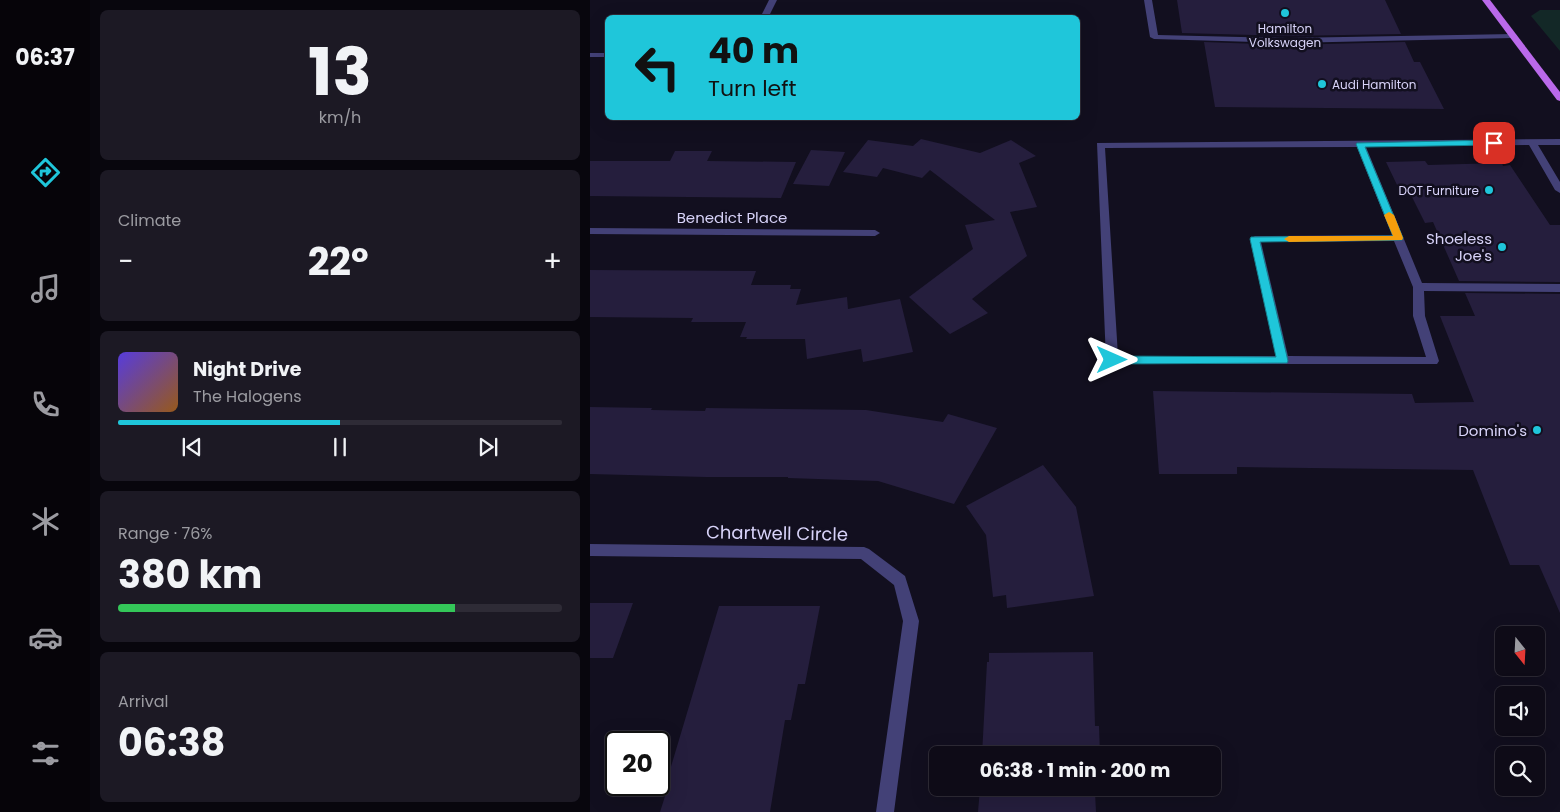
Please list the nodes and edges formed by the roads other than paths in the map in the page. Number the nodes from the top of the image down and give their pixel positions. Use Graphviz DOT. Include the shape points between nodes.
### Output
graph roads {
  1 [pos="773,0"];
  2 [pos="1148,0"];
  3 [pos="1486,0"];
  4 [pos="766,15"];
  5 [pos="1513,36"];
  6 [pos="590,55"];
  7 [pos="605,55"];
  8 [pos="1560,98"];
  9 [pos="1532,142"];
  10 [pos="1560,142"];
  11 [pos="1360,144"];
  12 [pos="1560,190"];
  13 [pos="590,231"];
  14 [pos="875,233"];
  15 [pos="1399,238"];
  16 [pos="1418,287"];
  17 [pos="1560,288"];
  18 [pos="1283,361"];
  19 [pos="590,550"];
  20 [pos="885,812"];
  1 -- 4 [label="street"];
  2 -- 5 [label="street" via="1154,37 1351,40"];
  3 -- 5 [label="main road"];
  5 -- 8 [label="main road"];
  6 -- 7 [label="street"];
  9 -- 10 [label="street"];
  9 -- 11 [label="street"];
  9 -- 12 [label="street"];
  11 -- 15 [label="street"];
  11 -- 18 [label="street" via="1100,145 1112,360"];
  13 -- 14 [label="street, Benedict Place"];
  15 -- 16 [label="street"];
  15 -- 18 [label="street" via="1255,239"];
  16 -- 17 [label="street"];
  16 -- 18 [label="street" via="1419,316 1433,361"];
  19 -- 20 [label="street, Chartwell Circle" via="864,553 900,581 911,621"];
}
